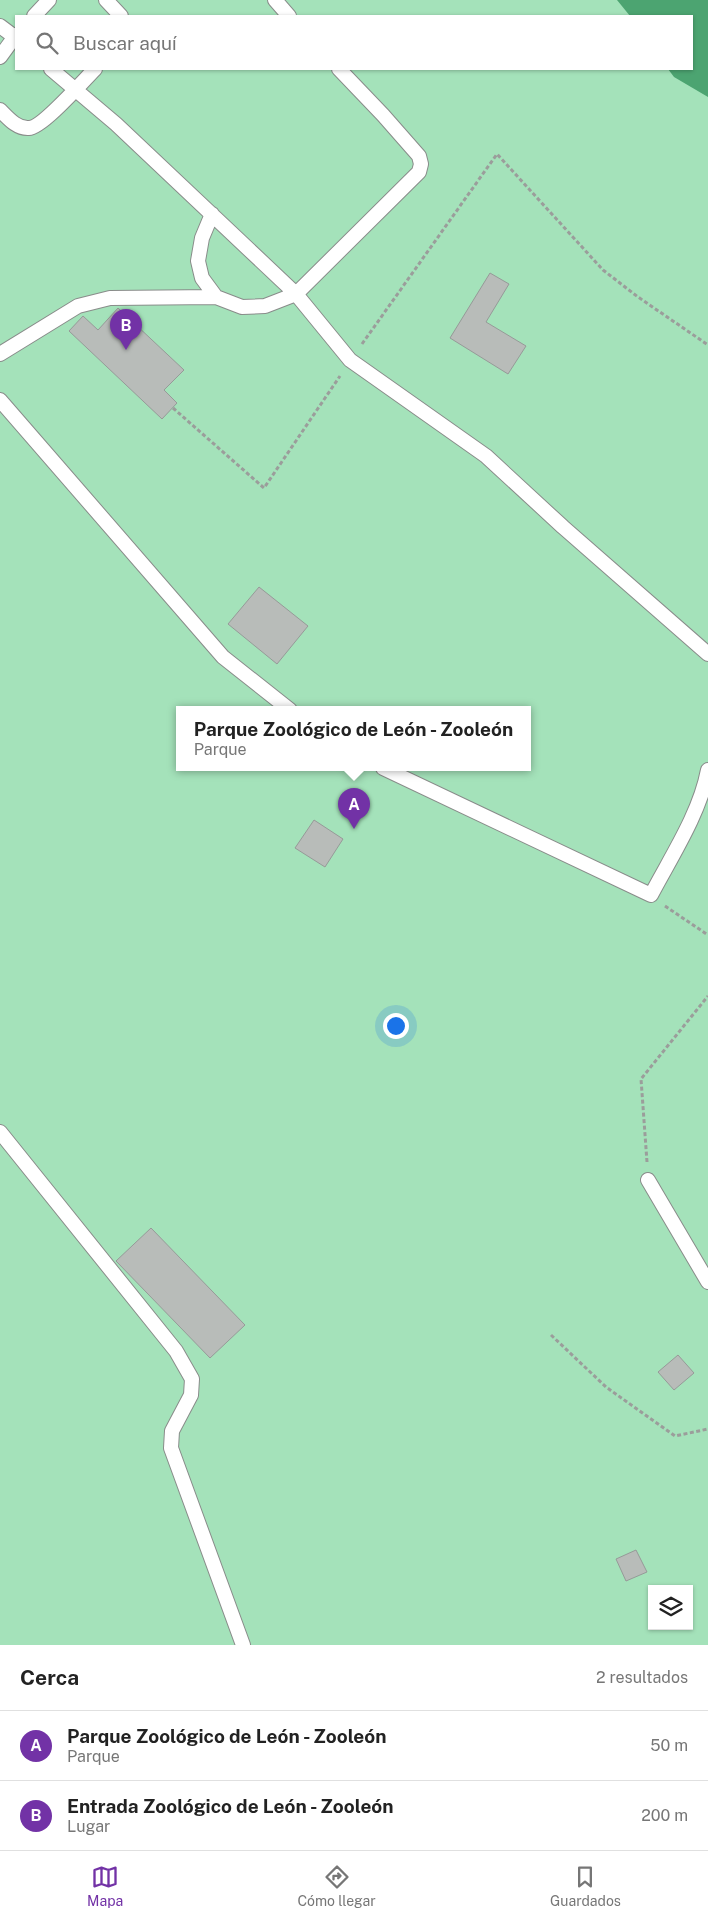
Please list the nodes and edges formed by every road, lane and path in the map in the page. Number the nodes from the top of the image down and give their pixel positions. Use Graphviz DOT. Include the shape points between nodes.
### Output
graph roads {
  1 [pos="49,0"];
  2 [pos="106,0"];
  3 [pos="275,0"];
  4 [pos="35,15"];
  5 [pos="119,15"];
  6 [pos="288,15"];
  7 [pos="0,26"];
  8 [pos="15,35"];
  9 [pos="15,37"];
  10 [pos="0,57"];
  11 [pos="52,70"];
  12 [pos="94,70"];
  13 [pos="340,70"];
  14 [pos="76,90"];
  15 [pos="0,110"];
  16 [pos="212,214"];
  17 [pos="296,294"];
  18 [pos="216,297"];
  19 [pos="708,345"];
  20 [pos="0,354"];
  21 [pos="350,360"];
  22 [pos="0,400"];
  23 [pos="173,408"];
  24 [pos="708,654"];
  25 [pos="285,706"];
  26 [pos="708,770"];
  27 [pos="389,771"];
  28 [pos="650,895"];
  29 [pos="708,935"];
  30 [pos="708,996"];
  31 [pos="0,1132"];
  32 [pos="648,1180"];
  33 [pos="708,1282"];
  34 [pos="551,1334"];
  35 [pos="708,1429"];
  36 [pos="243,1645"];
  1 -- 4 [label="lane"];
  2 -- 5 [label="lane"];
  3 -- 6 [label="lane"];
  7 -- 8 [label="lane"];
  9 -- 10 [label="lane"];
  11 -- 14 [label="lane"];
  12 -- 14 [label="lane"];
  13 -- 17 [label="lane" via="419,156 422,164 420,172"];
  14 -- 15 [label="lane" via="30,129 19,127"];
  14 -- 16 [label="lane"];
  16 -- 17 [label="lane"];
  16 -- 18 [label="lane" via="202,238 198,261 202,278"];
  17 -- 18 [label="lane" via="265,306 242,307"];
  17 -- 21 [label="lane"];
  18 -- 20 [label="lane" via="110,298 78,306"];
  19 -- 21 [label="path" via="603,270 496,154"];
  21 -- 23 [label="path" via="264,488"];
  21 -- 24 [label="lane" via="486,456"];
  22 -- 25 [label="lane" via="223,657"];
  26 -- 28 [label="lane" via="687,828"];
  27 -- 28 [label="lane"];
  28 -- 29 [label="path"];
  30 -- 32 [label="path" via="641,1078"];
  31 -- 36 [label="lane" via="170,1344 192,1379 191,1395 172,1431 171,1448"];
  32 -- 33 [label="lane"];
  34 -- 35 [label="path" via="606,1387 675,1436"];
}
